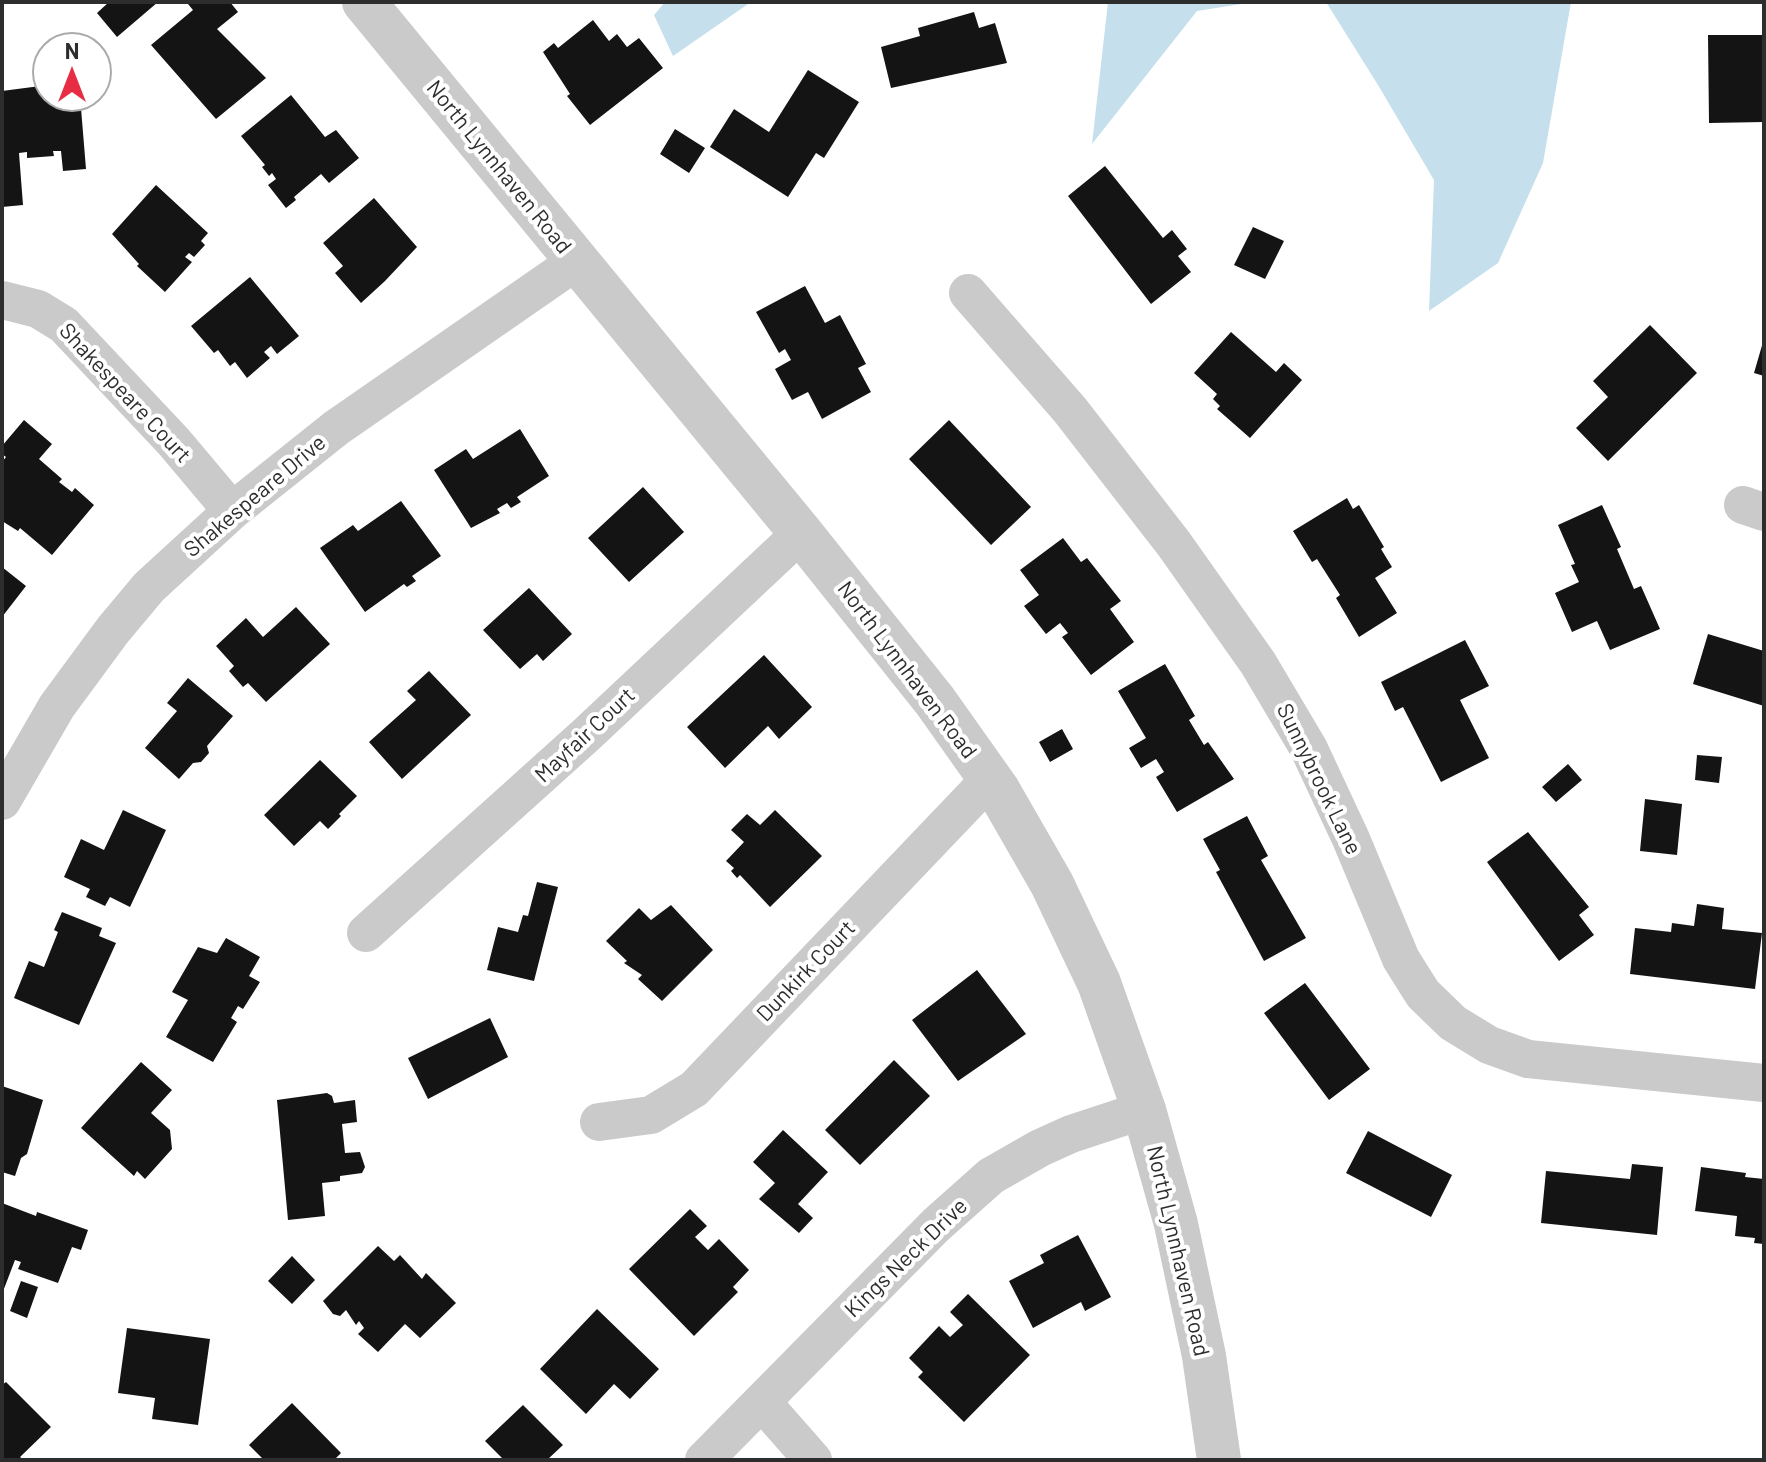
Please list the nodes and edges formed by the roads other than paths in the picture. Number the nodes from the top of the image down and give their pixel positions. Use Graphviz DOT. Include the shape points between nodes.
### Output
graph roads {
  1 [pos="364,2"];
  2 [pos="577,261"];
  3 [pos="968,293"];
  4 [pos="2,300"];
  5 [pos="232,511"];
  6 [pos="801,533"];
  7 [pos="990,779"];
  8 [pos="2,801"];
  9 [pos="366,933"];
  10 [pos="1764,1083"];
  11 [pos="1144,1110"];
  12 [pos="599,1122"];
  13 [pos="762,1402"];
  14 [pos="704,1460"];
  15 [pos="813,1460"];
  16 [pos="1219,1460"];
  1 -- 2 [label="street, North Lynnhaven Road"];
  2 -- 5 [label="street, Shakespeare Drive" via="336,428"];
  2 -- 6 [label="street, North Lynnhaven Road"];
  3 -- 10 [label="street, Sunnybrook Lane" via="1070,410 1258,663 1309,749 1401,959 1423,994 1453,1023 1489,1045 1528,1059"];
  4 -- 5 [label="street, Shakespeare Court" via="38,309 64,325"];
  5 -- 8 [label="street, Shakespeare Drive" via="149,587 113,630 57,706"];
  6 -- 7 [label="street, North Lynnhaven Road"];
  6 -- 9 [label="street, Mayfair Court"];
  7 -- 11 [label="street, North Lynnhaven Road" via="1052,884 1099,983"];
  7 -- 12 [label="street, Dunkirk Court" via="694,1089 651,1115"];
  11 -- 13 [label="street, Kings Neck Drive" via="1060,1139 991,1176"];
  11 -- 16 [label="street, North Lynnhaven Road" via="1189,1283"];
  13 -- 14 [label="street, Kings Neck Drive"];
  13 -- 15 [label="street"];
}
